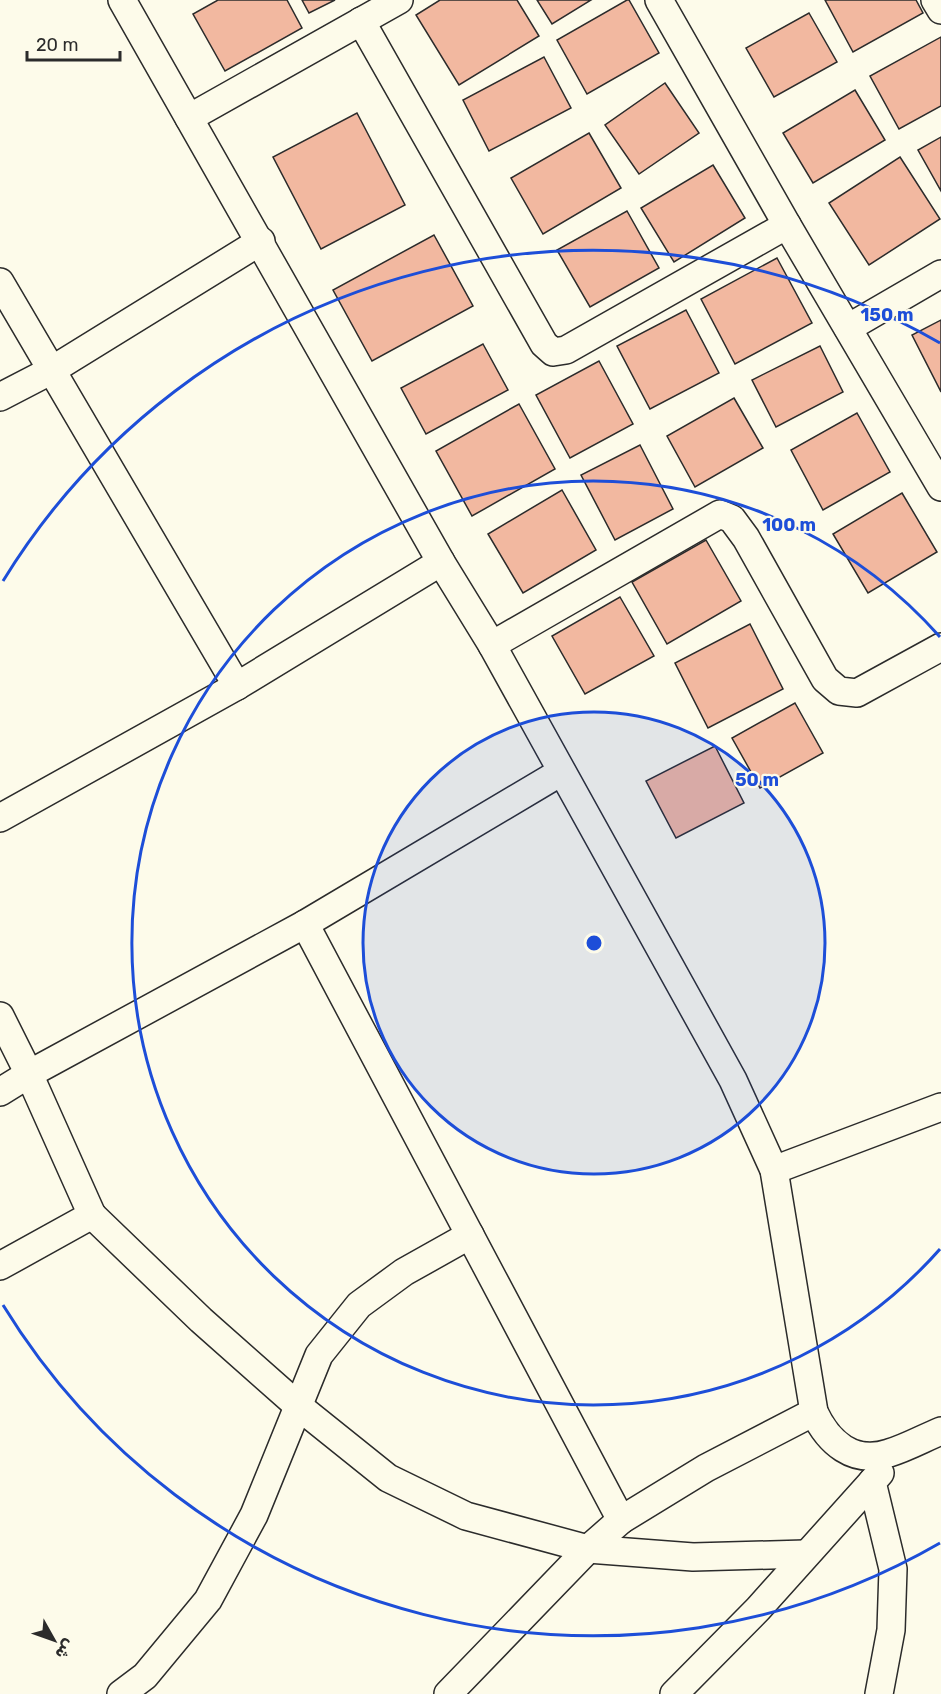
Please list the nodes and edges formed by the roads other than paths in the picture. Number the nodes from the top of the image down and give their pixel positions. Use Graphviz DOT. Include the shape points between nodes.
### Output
graph roads {
  1 [pos="122,0"];
  2 [pos="399,0"];
  3 [pos="659,0"];
  4 [pos="935,0"];
  5 [pos="941,10"];
  6 [pos="361,21"];
  7 [pos="189,118"];
  8 [pos="787,225"];
  9 [pos="261,241"];
  10 [pos="941,274"];
  11 [pos="0,282"];
  12 [pos="848,328"];
  13 [pos="52,370"];
  14 [pos="0,397"];
  15 [pos="941,487"];
  16 [pos="441,562"];
  17 [pos="492,645"];
  18 [pos="941,647"];
  19 [pos="237,686"];
  20 [pos="561,772"];
  21 [pos="0,818"];
  22 [pos="305,924"];
  23 [pos="0,1016"];
  24 [pos="29,1074"];
  25 [pos="0,1092"];
  26 [pos="941,1107"];
  27 [pos="774,1170"];
  28 [pos="92,1215"];
  29 [pos="470,1234"];
  30 [pos="0,1266"];
  31 [pos="297,1405"];
  32 [pos="814,1412"];
  33 [pos="941,1431"];
  34 [pos="905,1446"];
  35 [pos="872,1482"];
  36 [pos="621,1520"];
  37 [pos="588,1549"];
  38 [pos="805,1554"];
  39 [pos="121,1694"];
  40 [pos="448,1694"];
  41 [pos="674,1694"];
  42 [pos="879,1694"];
  1 -- 7 [label="street"];
  2 -- 6 [label="street"];
  3 -- 8 [label="street"];
  4 -- 5 [label="street"];
  6 -- 7 [label="street"];
  6 -- 8 [label="street" via="544,344 554,352 566,350"];
  7 -- 9 [label="street"];
  8 -- 12 [label="street"];
  9 -- 13 [label="street"];
  9 -- 16 [label="street"];
  10 -- 12 [label="street"];
  11 -- 13 [label="street"];
  12 -- 15 [label="street"];
  13 -- 14 [label="street"];
  13 -- 19 [label="street"];
  16 -- 17 [label="street"];
  16 -- 19 [label="street"];
  17 -- 18 [label="street" via="720,514 732,519 746,538 825,679 839,691 857,693"];
  17 -- 20 [label="street"];
  19 -- 21 [label="street"];
  20 -- 22 [label="street"];
  20 -- 27 [label="street" via="733,1080"];
  22 -- 24 [label="street"];
  22 -- 29 [label="street"];
  23 -- 24 [label="street"];
  24 -- 25 [label="street"];
  24 -- 28 [label="street"];
  26 -- 27 [label="street"];
  27 -- 32 [label="street"];
  28 -- 30 [label="street"];
  28 -- 31 [label="street"];
  29 -- 31 [label="street" via="404,1272 359,1305 319,1355"];
  29 -- 36 [label="street"];
  31 -- 37 [label="street" via="388,1478 466,1516"];
  31 -- 39 [label="street" via="254,1515 208,1600 144,1676"];
  32 -- 34 [label="street" via="822,1429 851,1453 888,1454"];
  32 -- 36 [label="street" via="706,1468"];
  33 -- 34 [label="street"];
  34 -- 35 [label="street"];
  35 -- 38 [label="street"];
  35 -- 42 [label="street" via="893,1569 891,1630"];
  36 -- 37 [label="street"];
  37 -- 38 [label="street" via="693,1557"];
  37 -- 40 [label="street"];
  38 -- 41 [label="street" via="758,1609"];
}
